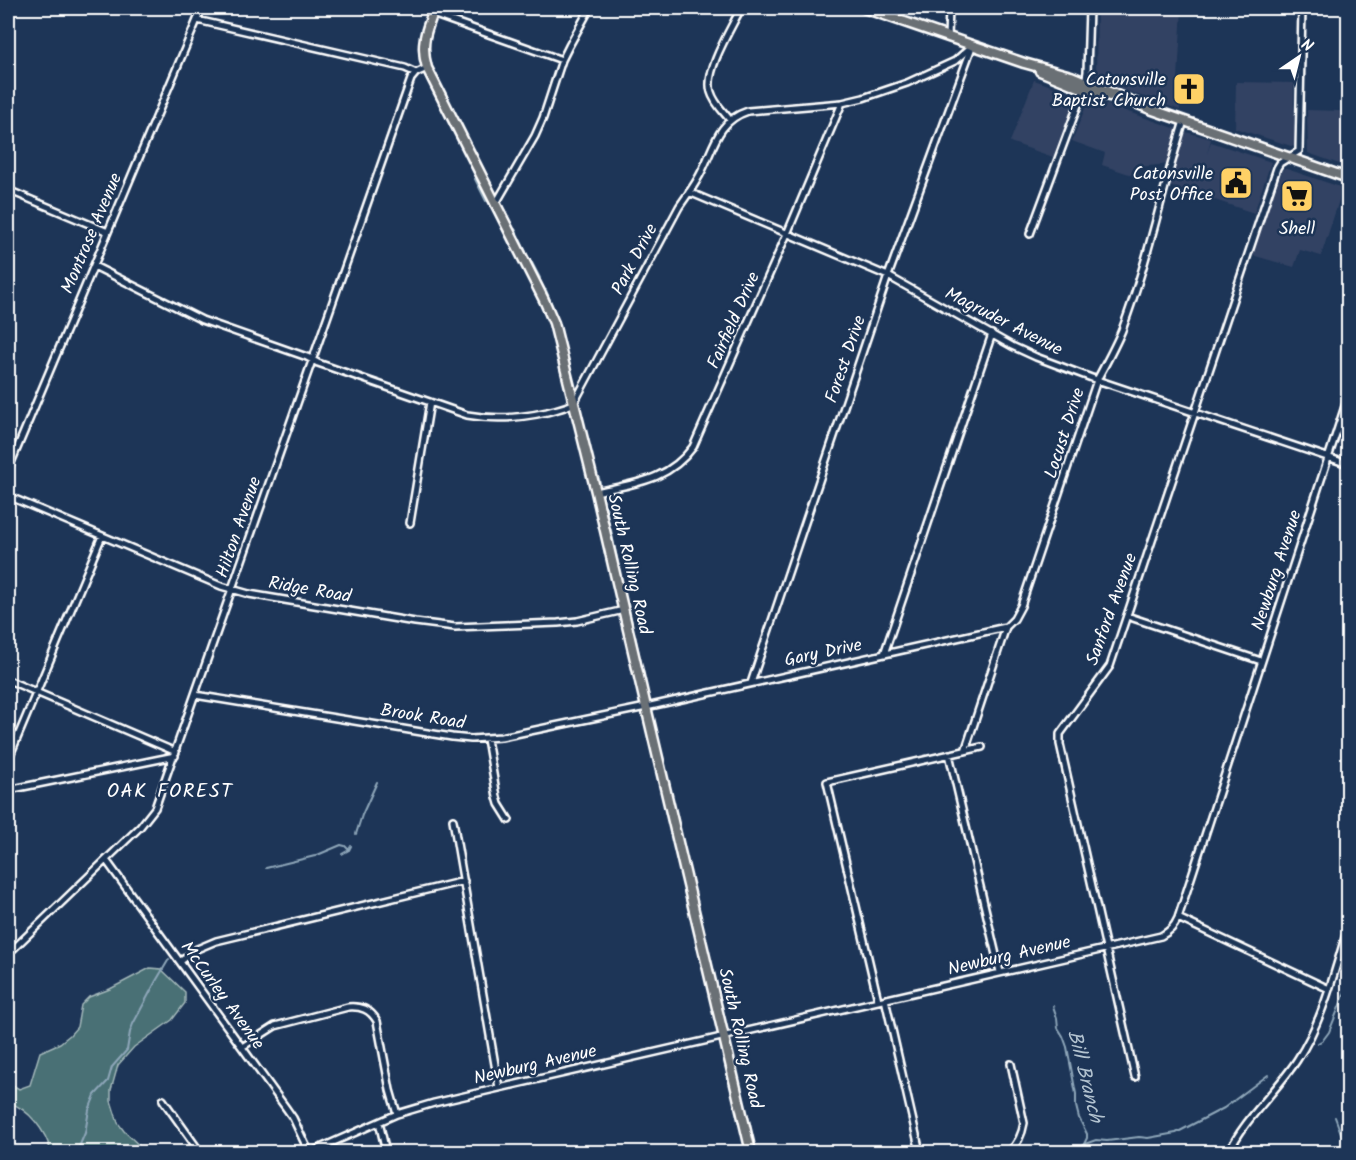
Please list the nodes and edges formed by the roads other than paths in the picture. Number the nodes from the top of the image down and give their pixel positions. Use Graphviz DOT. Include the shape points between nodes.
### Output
graph roads {
  1 [pos="202,8"];
  2 [pos="590,8"];
  3 [pos="741,8"];
  4 [pos="864,8"];
  5 [pos="949,8"];
  6 [pos="1089,8"];
  7 [pos="1302,8"];
  8 [pos="433,11"];
  9 [pos="197,20"];
  10 [pos="948,38"];
  11 [pos="972,46"];
  12 [pos="562,60"];
  13 [pos="427,68"];
  14 [pos="416,73"];
  15 [pos="1084,85"];
  16 [pos="842,104"];
  17 [pos="730,120"];
  18 [pos="1184,121"];
  19 [pos="1290,158"];
  20 [pos="1348,178"];
  21 [pos="8,190"];
  22 [pos="689,192"];
  23 [pos="495,205"];
  24 [pos="108,232"];
  25 [pos="787,234"];
  26 [pos="1030,234"];
  27 [pos="94,266"];
  28 [pos="888,276"];
  29 [pos="992,334"];
  30 [pos="313,360"];
  31 [pos="1097,380"];
  32 [pos="1348,397"];
  33 [pos="430,402"];
  34 [pos="574,403"];
  35 [pos="1196,411"];
  36 [pos="1329,457"];
  37 [pos="1348,464"];
  38 [pos="8,470"];
  39 [pos="596,492"];
  40 [pos="8,496"];
  41 [pos="410,523"];
  42 [pos="102,536"];
  43 [pos="232,590"];
  44 [pos="624,610"];
  45 [pos="1127,616"];
  46 [pos="1006,627"];
  47 [pos="884,654"];
  48 [pos="1262,661"];
  49 [pos="8,680"];
  50 [pos="752,683"];
  51 [pos="36,693"];
  52 [pos="195,695"];
  53 [pos="646,707"];
  54 [pos="488,739"];
  55 [pos="982,747"];
  56 [pos="965,751"];
  57 [pos="175,754"];
  58 [pos="949,754"];
  59 [pos="8,760"];
  60 [pos="8,790"];
  61 [pos="453,820"];
  62 [pos="509,820"];
  63 [pos="106,860"];
  64 [pos="464,881"];
  65 [pos="1178,918"];
  66 [pos="1348,928"];
  67 [pos="1107,948"];
  68 [pos="8,954"];
  69 [pos="181,961"];
  70 [pos="1000,972"];
  71 [pos="1329,989"];
  72 [pos="881,1000"];
  73 [pos="724,1036"];
  74 [pos="242,1047"];
  75 [pos="1011,1064"];
  76 [pos="1135,1077"];
  77 [pos="499,1088"];
  78 [pos="163,1100"];
  79 [pos="398,1114"];
  80 [pos="379,1122"];
  81 [pos="200,1152"];
  82 [pos="310,1152"];
  83 [pos="386,1152"];
  84 [pos="752,1152"];
  85 [pos="920,1152"];
  86 [pos="1009,1152"];
  87 [pos="1229,1152"];
  1 -- 9 [label="street, Montrose Avenue"];
  2 -- 12 [label="street"];
  3 -- 17 [label="street" via="709,83 714,99"];
  4 -- 10 [label="main road"];
  5 -- 10 [label="street"];
  6 -- 15 [label="street"];
  7 -- 19 [label="street, Sanford Avenue" via="1299,151"];
  8 -- 12 [label="street"];
  8 -- 13 [label="main road, South Rolling Road" via="423,47"];
  9 -- 14 [label="street"];
  9 -- 24 [label="street, Montrose Avenue"];
  10 -- 11 [label="main road"];
  11 -- 15 [label="main road" via="1060,73"];
  11 -- 16 [label="street" via="955,61 929,73 885,92"];
  11 -- 28 [label="street, Forest Drive"];
  12 -- 23 [label="street" via="535,136"];
  13 -- 14 [label="street"];
  13 -- 23 [label="main road, South Rolling Road"];
  14 -- 30 [label="street, Hilton Avenue"];
  15 -- 18 [label="main road"];
  15 -- 26 [label="street"];
  16 -- 17 [label="street" via="761,109"];
  16 -- 25 [label="street, Fairfield Drive"];
  17 -- 22 [label="street, Park Drive"];
  18 -- 19 [label="main road"];
  18 -- 31 [label="street, Locust Drive" via="1140,278 1113,351"];
  19 -- 20 [label="main road"];
  19 -- 35 [label="street, Sanford Avenue" via="1276,168"];
  21 -- 24 [label="street"];
  22 -- 25 [label="street, Magruder Avenue"];
  22 -- 34 [label="street, Park Drive"];
  23 -- 34 [label="main road, South Rolling Road" via="551,317"];
  24 -- 27 [label="street, Montrose Avenue"];
  25 -- 28 [label="street, Magruder Avenue"];
  25 -- 39 [label="street, Fairfield Drive" via="686,457 664,474"];
  27 -- 30 [label="street" via="202,320"];
  27 -- 38 [label="street, Montrose Avenue"];
  28 -- 29 [label="street, Magruder Avenue"];
  28 -- 50 [label="street, Forest Drive"];
  29 -- 31 [label="street, Magruder Avenue" via="1035,357"];
  29 -- 47 [label="street"];
  30 -- 33 [label="street"];
  30 -- 43 [label="street, Hilton Avenue"];
  31 -- 35 [label="street, Magruder Avenue"];
  31 -- 46 [label="street, Locust Drive" via="1021,606"];
  32 -- 36 [label="street, Newburg Avenue"];
  33 -- 34 [label="street" via="484,418 528,416"];
  33 -- 41 [label="street"];
  34 -- 39 [label="main road, South Rolling Road"];
  35 -- 36 [label="street, Magruder Avenue"];
  35 -- 45 [label="street, Sanford Avenue"];
  36 -- 37 [label="street, Magruder Avenue"];
  36 -- 48 [label="street, Newburg Avenue"];
  39 -- 44 [label="main road, South Rolling Road"];
  40 -- 42 [label="street, Ridge Road"];
  42 -- 43 [label="street, Ridge Road"];
  42 -- 51 [label="street"];
  43 -- 44 [label="street, Ridge Road" via="455,627 558,623"];
  43 -- 52 [label="street, Hilton Avenue"];
  44 -- 53 [label="main road, South Rolling Road"];
  45 -- 48 [label="street"];
  45 -- 67 [label="street, Sanford Avenue" via="1110,666 1063,729 1060,739"];
  46 -- 47 [label="street, Gary Drive"];
  46 -- 56 [label="street, Locust Drive"];
  47 -- 50 [label="street, Gary Drive"];
  48 -- 65 [label="street, Newburg Avenue"];
  49 -- 51 [label="street"];
  50 -- 53 [label="street, Gary Drive"];
  51 -- 57 [label="street"];
  51 -- 59 [label="street"];
  52 -- 54 [label="street, Brook Road" via="452,737"];
  52 -- 57 [label="street, Hilton Avenue"];
  53 -- 54 [label="street, Brook Road"];
  53 -- 73 [label="main road, South Rolling Road"];
  54 -- 62 [label="street" via="497,797"];
  55 -- 56 [label="street"];
  56 -- 58 [label="street"];
  57 -- 60 [label="street"];
  57 -- 63 [label="street, Hilton Avenue" via="155,808"];
  58 -- 70 [label="street"];
  58 -- 72 [label="street" via="827,782"];
  61 -- 64 [label="street"];
  63 -- 68 [label="street, Hilton Avenue"];
  63 -- 69 [label="street, McCurley Avenue"];
  64 -- 69 [label="street" via="216,940"];
  64 -- 77 [label="street"];
  65 -- 67 [label="street, Newburg Avenue" via="1169,932 1161,936"];
  65 -- 71 [label="street"];
  66 -- 71 [label="street"];
  67 -- 70 [label="street, Newburg Avenue"];
  67 -- 76 [label="street, Sanford Avenue"];
  69 -- 74 [label="street, McCurley Avenue"];
  70 -- 72 [label="street, Newburg Avenue"];
  71 -- 87 [label="street" via="1299,1059"];
  72 -- 73 [label="street, Newburg Avenue"];
  72 -- 85 [label="street"];
  73 -- 77 [label="street, Newburg Avenue"];
  73 -- 84 [label="main road, South Rolling Road"];
  74 -- 79 [label="street" via="275,1026 348,1007 363,1007 377,1021"];
  74 -- 82 [label="street, McCurley Avenue" via="293,1118"];
  75 -- 86 [label="street" via="1023,1123 1018,1142"];
  77 -- 79 [label="street, Newburg Avenue"];
  78 -- 81 [label="street"];
  79 -- 80 [label="street, Newburg Avenue"];
  80 -- 82 [label="street, Newburg Avenue"];
  80 -- 83 [label="street"];
}
